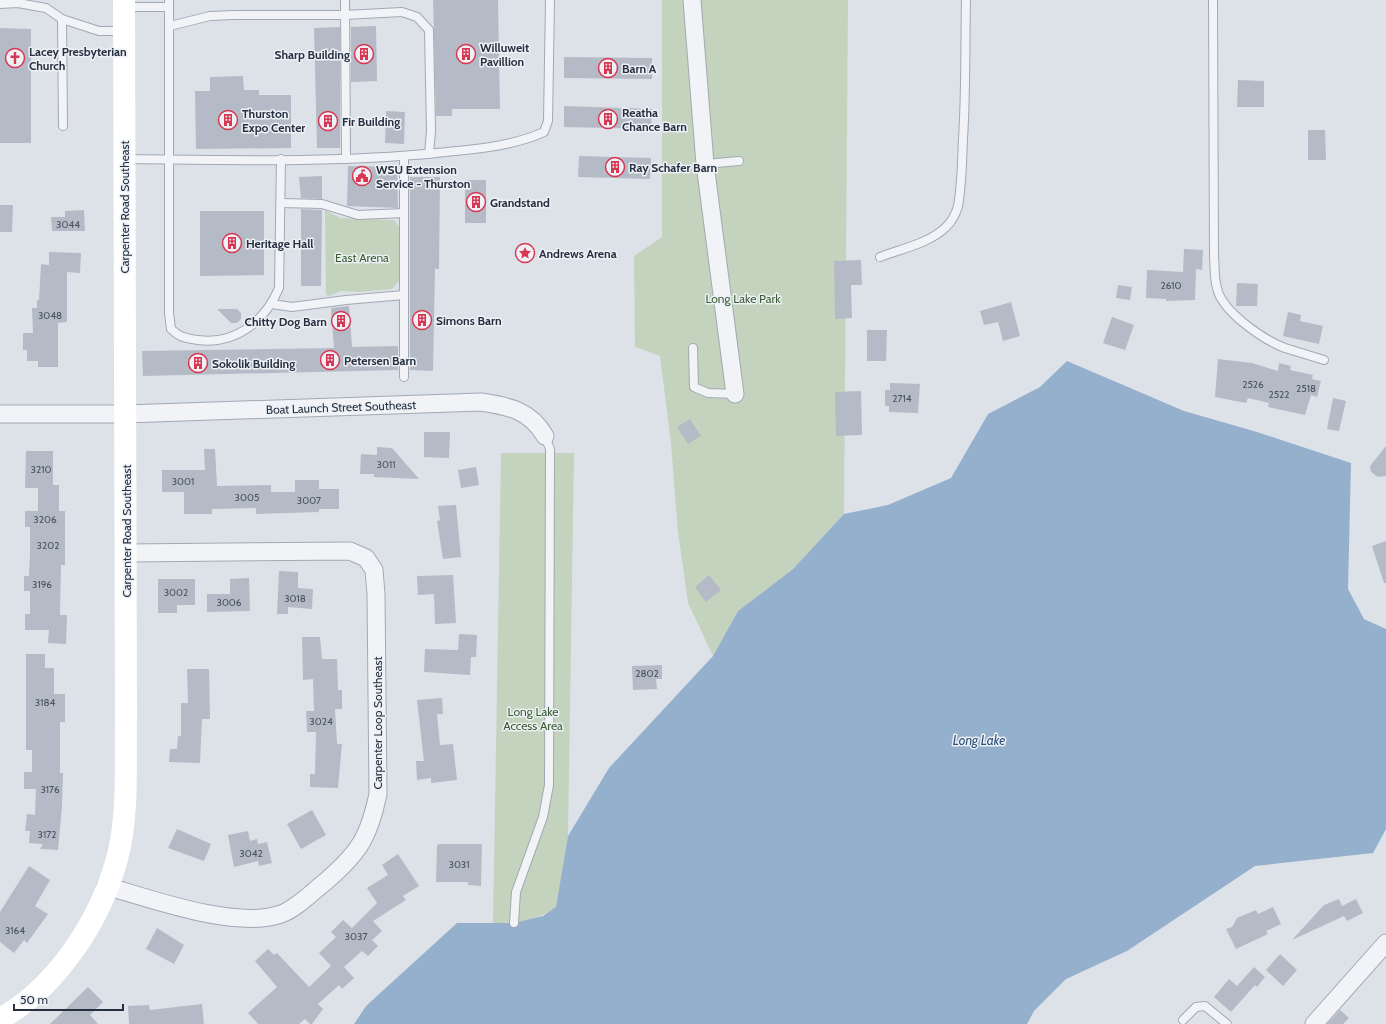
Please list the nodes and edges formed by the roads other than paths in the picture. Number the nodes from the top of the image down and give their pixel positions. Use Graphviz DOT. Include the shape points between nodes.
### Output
graph roads {
  1 [pos="345,0"];
  2 [pos="550,0"];
  3 [pos="692,0"];
  4 [pos="966,0"];
  5 [pos="1213,0"];
  6 [pos="124,3"];
  7 [pos="169,3"];
  8 [pos="0,4"];
  9 [pos="344,15"];
  10 [pos="62,19"];
  11 [pos="170,26"];
  12 [pos="124,31"];
  13 [pos="63,126"];
  14 [pos="429,154"];
  15 [pos="404,156"];
  16 [pos="124,159"];
  17 [pos="169,159"];
  18 [pos="281,159"];
  19 [pos="346,159"];
  20 [pos="739,161"];
  21 [pos="705,164"];
  22 [pos="281,203"];
  23 [pos="404,213"];
  24 [pos="880,257"];
  25 [pos="404,295"];
  26 [pos="272,304"];
  27 [pos="693,348"];
  28 [pos="1324,360"];
  29 [pos="404,377"];
  30 [pos="735,394"];
  31 [pos="0,414"];
  32 [pos="125,414"];
  33 [pos="545,436"];
  34 [pos="126,553"];
  35 [pos="106,886"];
  36 [pos="514,923"];
  37 [pos="1386,943"];
  38 [pos="0,1019"];
  39 [pos="1183,1020"];
  40 [pos="1227,1024"];
  41 [pos="1314,1024"];
  1 -- 9 [label="lane"];
  2 -- 14 [label="lane" via="548,121 544,132 508,144"];
  3 -- 21 [label="street"];
  4 -- 24 [label="lane" via="962,166 958,206 954,218 946,227 921,242"];
  5 -- 28 [label="lane" via="1214,257 1217,289 1221,299 1234,314 1254,331 1284,347"];
  6 -- 7 [label="lane"];
  6 -- 12 [label="street, Carpenter Road Southeast"];
  7 -- 11 [label="lane"];
  8 -- 10 [label="lane" via="18,3 46,8"];
  9 -- 11 [label="lane" via="210,16"];
  9 -- 14 [label="lane" via="402,12 418,17 429,30"];
  9 -- 19 [label="lane"];
  10 -- 12 [label="lane" via="99,32"];
  10 -- 13 [label="lane"];
  11 -- 17 [label="lane"];
  12 -- 16 [label="street, Carpenter Road Southeast"];
  14 -- 15 [label="lane"];
  15 -- 19 [label="lane"];
  15 -- 23 [label="lane"];
  16 -- 17 [label="lane"];
  16 -- 32 [label="street, Carpenter Road Southeast"];
  17 -- 18 [label="lane"];
  17 -- 26 [label="lane" via="168,284 171,329 181,338 222,340 239,335 249,328"];
  18 -- 19 [label="lane"];
  18 -- 22 [label="lane"];
  20 -- 21 [label="lane"];
  21 -- 30 [label="street"];
  22 -- 23 [label="lane" via="322,204 358,214"];
  22 -- 26 [label="lane" via="279,288"];
  23 -- 25 [label="lane"];
  25 -- 26 [label="lane" via="292,307"];
  25 -- 29 [label="lane"];
  27 -- 30 [label="lane" via="694,386 708,393"];
  31 -- 32 [label="street, Boat Launch Street Southeast"];
  32 -- 33 [label="street, Boat Launch Street Southeast" via="481,402 508,406 530,417"];
  32 -- 34 [label="street, Carpenter Road Southeast"];
  33 -- 36 [label="lane" via="550,449 549,785 543,817 516,892"];
  34 -- 35 [label="street, Carpenter Road Southeast" via="122,829 116,859"];
  34 -- 35 [label="street, Carpenter Loop Southeast" via="319,550 350,551 366,558 374,570 376,594 378,794 366,837 352,856 290,910 280,914 242,919 210,915"];
  35 -- 38 [label="street, Carpenter Road Southeast" via="94,917 58,970 35,993"];
  37 -- 41 [label="street"];
  39 -- 40 [label="lane" via="1196,1007 1205,1006"];
}
